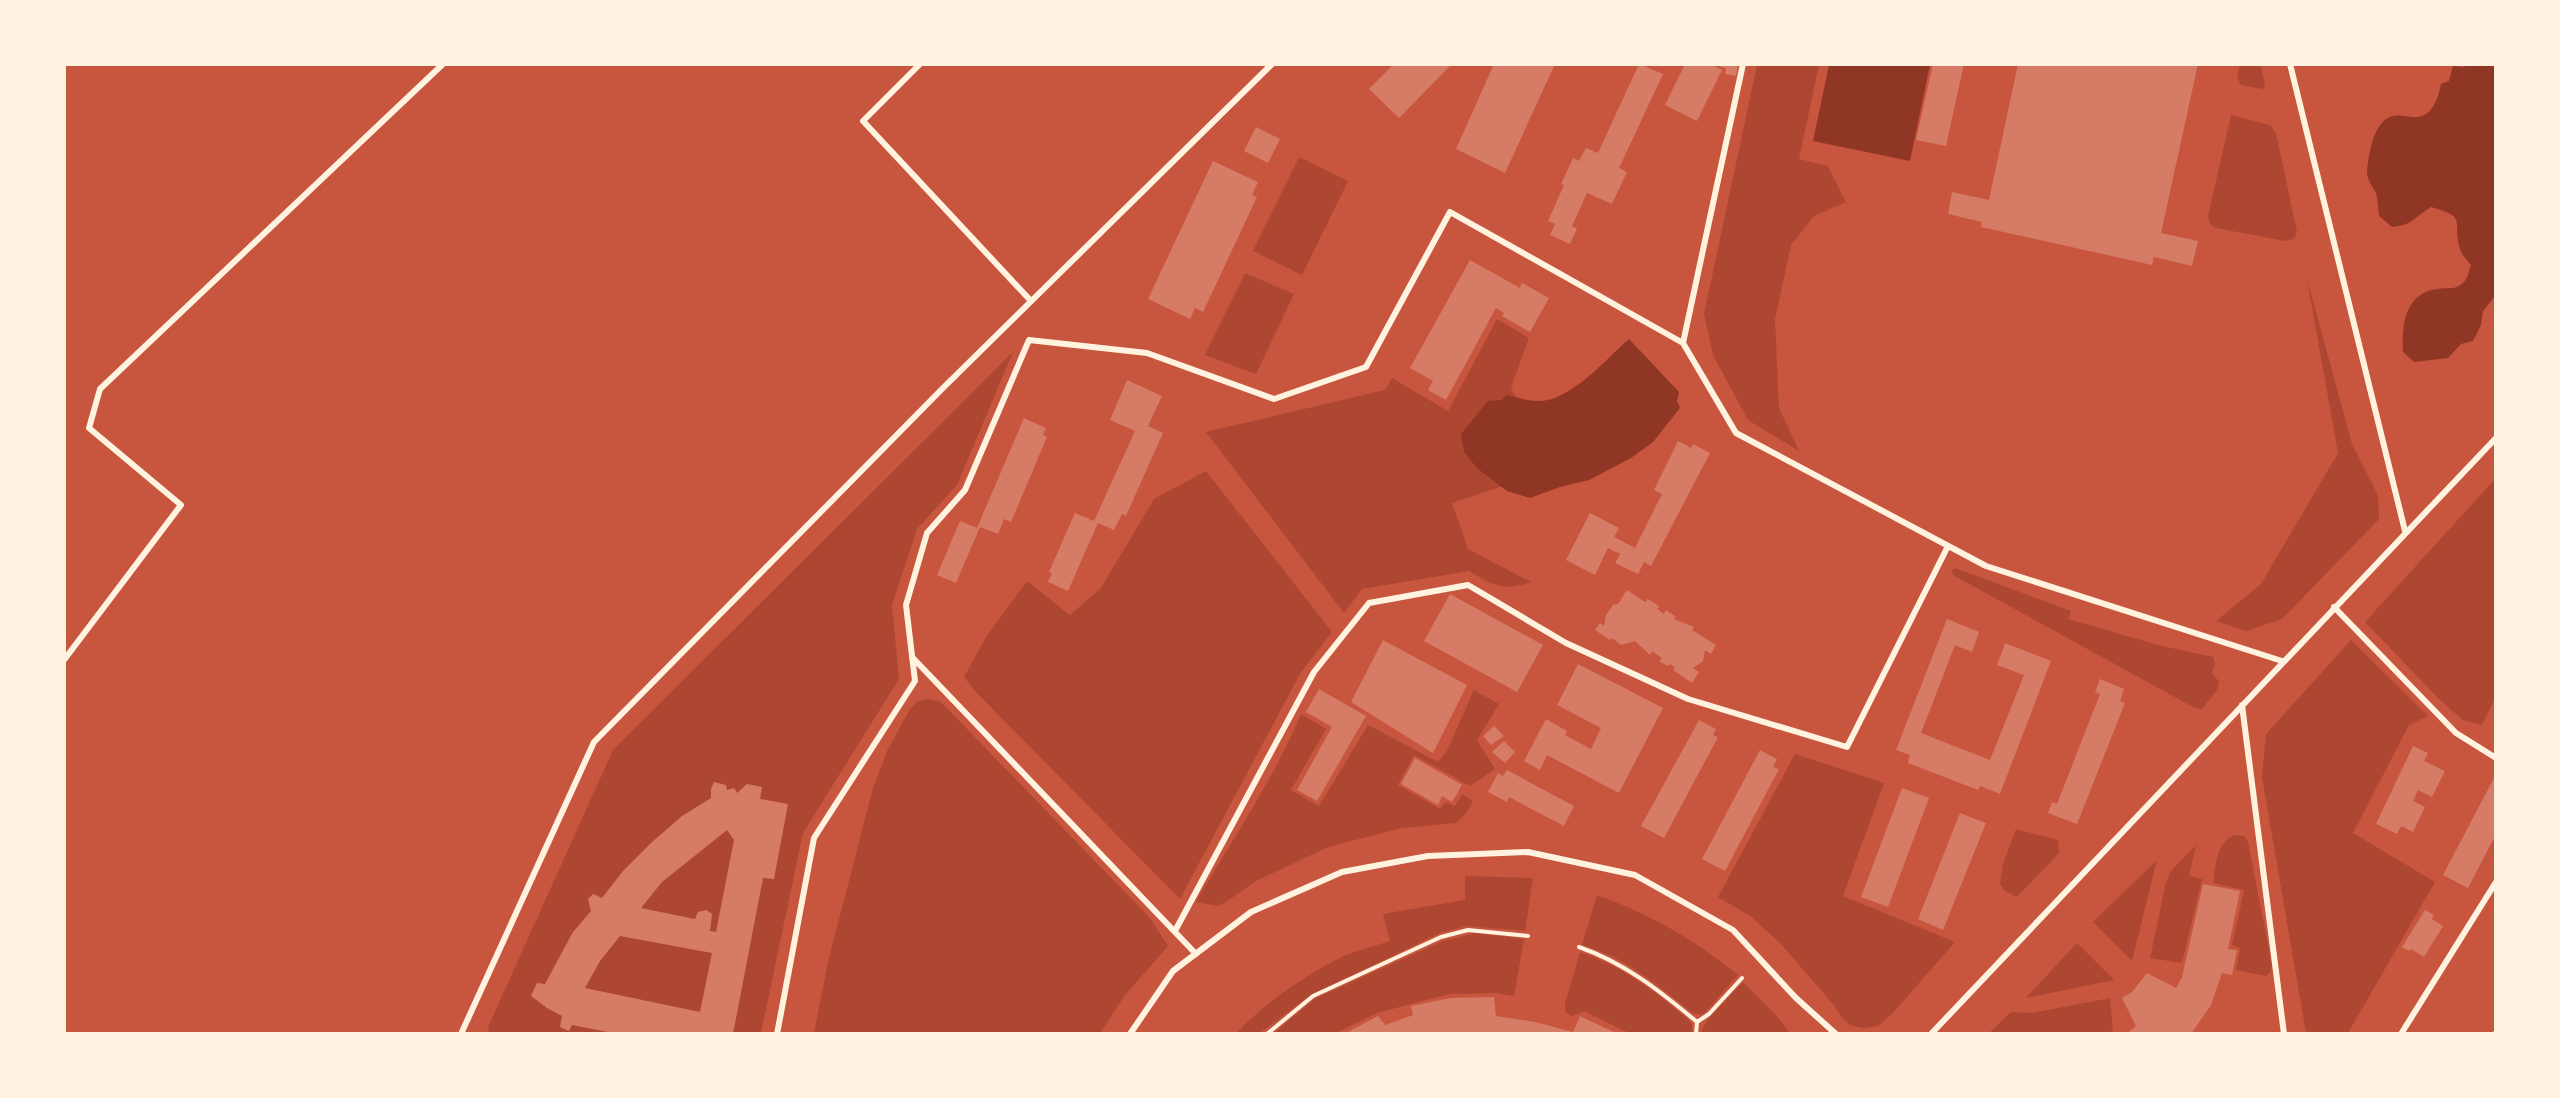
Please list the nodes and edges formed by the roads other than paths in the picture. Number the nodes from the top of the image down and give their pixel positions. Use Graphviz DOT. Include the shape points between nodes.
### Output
graph roads {
  1 [pos="443,64"];
  2 [pos="920,64"];
  3 [pos="1272,64"];
  4 [pos="1743,64"];
  5 [pos="2290,64"];
  6 [pos="1031,301"];
  7 [pos="1683,343"];
  8 [pos="2496,438"];
  9 [pos="2405,531"];
  10 [pos="1948,546"];
  11 [pos="2334,607"];
  12 [pos="912,657"];
  13 [pos="64,660"];
  14 [pos="2282,661"];
  15 [pos="2242,705"];
  16 [pos="2496,758"];
  17 [pos="2496,882"];
  18 [pos="1175,932"];
  19 [pos="1196,954"];
  20 [pos="461,1034"];
  21 [pos="777,1034"];
  22 [pos="1130,1034"];
  23 [pos="1836,1034"];
  24 [pos="1931,1034"];
  25 [pos="2284,1034"];
  26 [pos="2401,1034"];
  1 -- 13 [label="street" via="100,389 89,428 181,505"];
  2 -- 6 [label="street" via="863,121"];
  3 -- 6 [label="street"];
  4 -- 7 [label="street"];
  5 -- 9 [label="street"];
  6 -- 20 [label="street" via="594,742"];
  7 -- 10 [label="street" via="1736,433"];
  7 -- 12 [label="street" via="1450,212 1366,367 1274,399 1147,353 1029,340 965,490 927,533 906,605"];
  8 -- 9 [label="street"];
  9 -- 11 [label="street"];
  10 -- 14 [label="street" via="1986,566"];
  10 -- 18 [label="street" via="1847,747 1688,699 1566,644 1468,585 1369,603 1314,672"];
  11 -- 14 [label="street"];
  11 -- 16 [label="street" via="2456,732"];
  12 -- 18 [label="street"];
  12 -- 21 [label="street" via="915,681 814,838"];
  14 -- 15 [label="street"];
  15 -- 24 [label="street"];
  15 -- 25 [label="street"];
  17 -- 26 [label="street"];
  18 -- 19 [label="street"];
  19 -- 22 [label="street" via="1173,971"];
  19 -- 23 [label="street" via="1251,912 1342,872 1428,856 1528,852 1635,875 1733,930 1796,998"];
}
